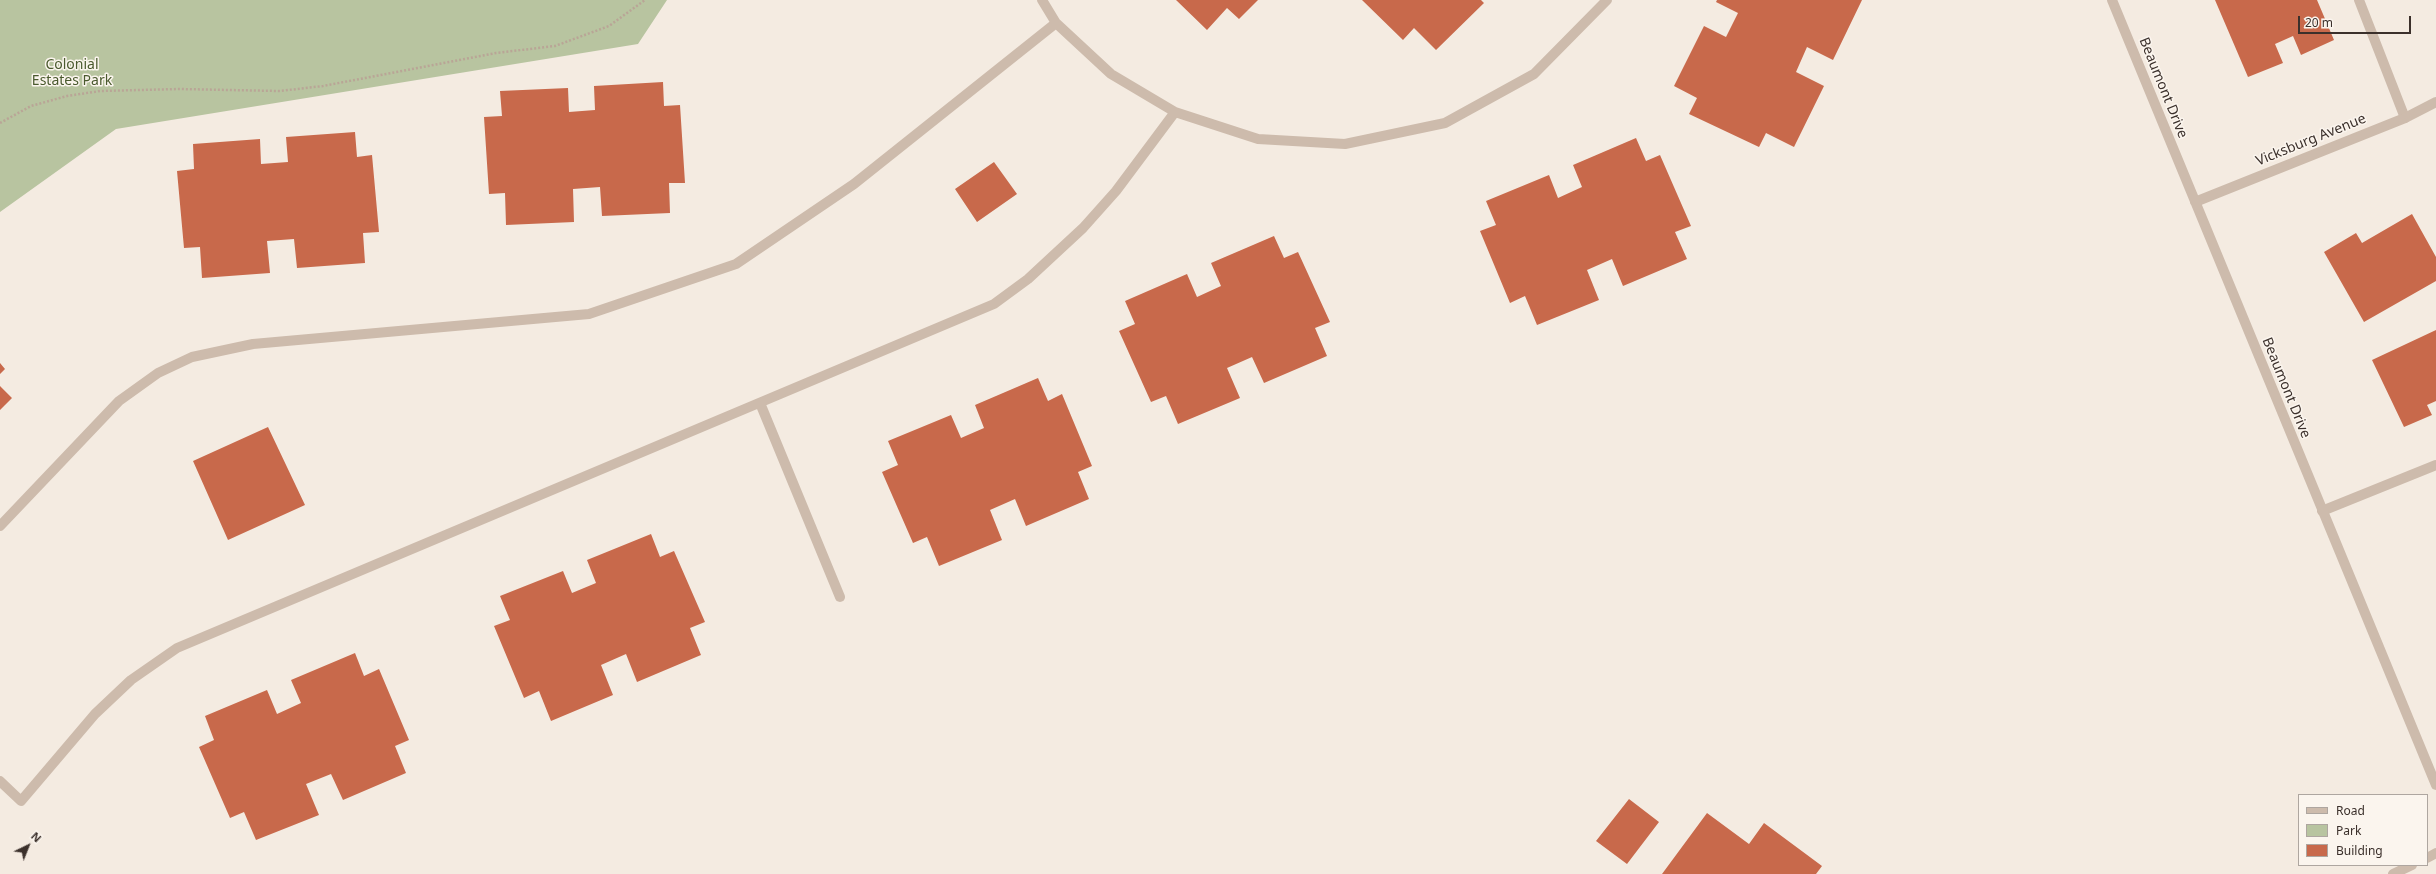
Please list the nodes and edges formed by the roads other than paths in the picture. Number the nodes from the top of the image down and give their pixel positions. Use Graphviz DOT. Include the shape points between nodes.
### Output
graph roads {
  1 [pos="1042,0"];
  2 [pos="1607,0"];
  3 [pos="2112,0"];
  4 [pos="2359,0"];
  5 [pos="1056,23"];
  6 [pos="2436,102"];
  7 [pos="1175,112"];
  8 [pos="2405,118"];
  9 [pos="2195,202"];
  10 [pos="760,404"];
  11 [pos="2436,465"];
  12 [pos="2322,511"];
  13 [pos="0,526"];
  14 [pos="840,597"];
  15 [pos="0,781"];
  16 [pos="2436,785"];
  17 [pos="2410,866"];
  18 [pos="2392,874"];
  1 -- 5 [label="street"];
  2 -- 7 [label="street" via="1534,74 1445,123 1345,144 1258,139"];
  3 -- 9 [label="street, Beaumont Drive"];
  4 -- 8 [label="street"];
  5 -- 7 [label="street" via="1111,74"];
  5 -- 13 [label="street" via="854,184 736,264 590,314 253,344 192,357 158,373 119,401"];
  6 -- 8 [label="street, Vicksburg Avenue"];
  7 -- 10 [label="street" via="1116,191 1083,228 1028,279 994,304"];
  8 -- 9 [label="street, Vicksburg Avenue"];
  9 -- 12 [label="street, Beaumont Drive"];
  10 -- 14 [label="street"];
  10 -- 15 [label="street" via="177,648 131,680 95,714 21,801"];
  11 -- 12 [label="street"];
  12 -- 16 [label="street, Beaumont Drive"];
  17 -- 18 [label="street"];
}
